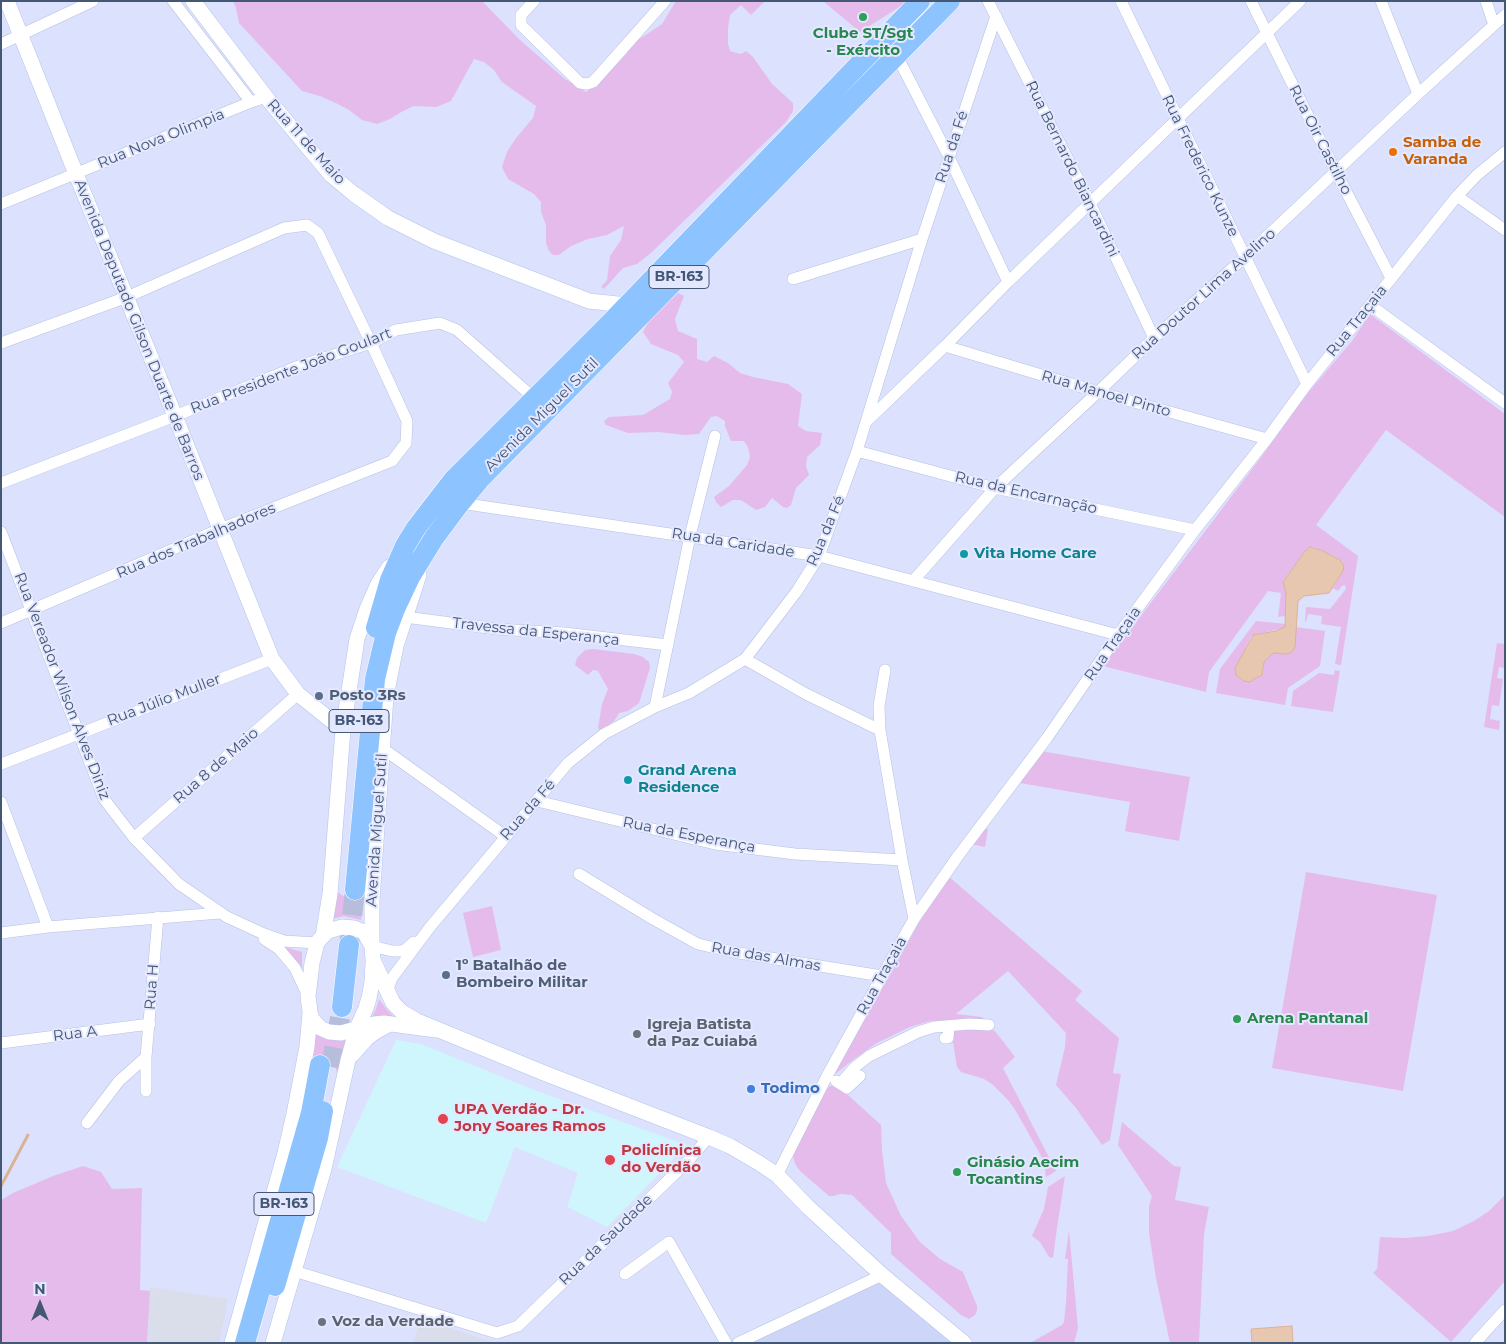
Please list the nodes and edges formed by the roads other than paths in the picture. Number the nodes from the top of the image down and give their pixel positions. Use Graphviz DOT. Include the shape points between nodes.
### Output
graph roads {
  1 [pos="6,1"];
  2 [pos="93,1"];
  3 [pos="173,1"];
  4 [pos="193,1"];
  5 [pos="534,1"];
  6 [pos="665,1"];
  7 [pos="920,1"];
  8 [pos="950,1"];
  9 [pos="988,1"];
  10 [pos="1120,1"];
  11 [pos="1251,1"];
  12 [pos="1300,1"];
  13 [pos="1381,1"];
  14 [pos="1486,1"];
  15 [pos="1505,15"];
  16 [pos="996,16"];
  17 [pos="1494,25"];
  18 [pos="1266,33"];
  19 [pos="20,36"];
  20 [pos="1,44"];
  21 [pos="897,56"];
  22 [pos="1418,94"];
  23 [pos="266,97"];
  24 [pos="251,102"];
  25 [pos="1177,121"];
  26 [pos="1505,152"];
  27 [pos="949,157"];
  28 [pos="1336,172"];
  29 [pos="76,174"];
  30 [pos="1457,196"];
  31 [pos="1090,203"];
  32 [pos="1,204"];
  33 [pos="1505,230"];
  34 [pos="922,239"];
  35 [pos="1245,257"];
  36 [pos="1391,278"];
  37 [pos="794,279"];
  38 [pos="1008,282"];
  39 [pos="127,297"];
  40 [pos="589,301"];
  41 [pos="1370,304"];
  42 [pos="627,305"];
  43 [pos="612,321"];
  44 [pos="1154,338"];
  45 [pos="1,343"];
  46 [pos="371,343"];
  47 [pos="946,346"];
  48 [pos="1306,384"];
  49 [pos="1098,392"];
  50 [pos="535,399"];
  51 [pos="1505,403"];
  52 [pos="175,416"];
  53 [pos="866,422"];
  54 [pos="715,436"];
  55 [pos="1267,439"];
  56 [pos="857,451"];
  57 [pos="1,483"];
  58 [pos="995,488"];
  59 [pos="460,503"];
  60 [pos="220,529"];
  61 [pos="1195,530"];
  62 [pos="1,532"];
  63 [pos="690,536"];
  64 [pos="819,556"];
  65 [pos="399,557"];
  66 [pos="419,562"];
  67 [pos="913,581"];
  68 [pos="32,610"];
  69 [pos="405,618"];
  70 [pos="1,623"];
  71 [pos="1118,635"];
  72 [pos="668,645"];
  73 [pos="272,659"];
  74 [pos="744,659"];
  75 [pos="885,670"];
  76 [pos="298,694"];
  77 [pos="655,707"];
  78 [pos="345,712"];
  79 [pos="327,717"];
  80 [pos="343,730"];
  81 [pos="880,730"];
  82 [pos="79,733"];
  83 [pos="382,748"];
  84 [pos="1,764"];
  85 [pos="537,801"];
  86 [pos="1,802"];
  87 [pos="505,836"];
  88 [pos="134,838"];
  89 [pos="902,860"];
  90 [pos="579,874"];
  91 [pos="220,913"];
  92 [pos="158,917"];
  93 [pos="914,919"];
  94 [pos="247,926"];
  95 [pos="48,927"];
  96 [pos="430,927"];
  97 [pos="1,933"];
  98 [pos="332,942"];
  99 [pos="373,953"];
  100 [pos="882,976"];
  101 [pos="387,992"];
  102 [pos="309,1004"];
  103 [pos="336,1006"];
  104 [pos="393,1023"];
  105 [pos="150,1024"];
  106 [pos="989,1025"];
  107 [pos="949,1026"];
  108 [pos="357,1028"];
  109 [pos="436,1030"];
  110 [pos="945,1038"];
  111 [pos="1,1043"];
  112 [pos="146,1057"];
  113 [pos="333,1064"];
  114 [pos="827,1076"];
  115 [pos="860,1076"];
  116 [pos="840,1084"];
  117 [pos="146,1091"];
  118 [pos="87,1123"];
  119 [pos="709,1137"];
  120 [pos="777,1175"];
  121 [pos="294,1271"];
  122 [pos="625,1274"];
  123 [pos="882,1275"];
  124 [pos="1505,1310"];
  125 [pos="751,1340"];
  126 [pos="232,1343"];
  127 [pos="246,1343"];
  128 [pos="258,1343"];
  129 [pos="273,1343"];
  130 [pos="726,1343"];
  131 [pos="738,1343"];
  132 [pos="964,1343"];
  133 [pos="1475,1343"];
  1 -- 19 [label="street, Avenida Deputado Gilson Duarte de Barros"];
  2 -- 19 [label="street"];
  3 -- 24 [label="street, Rua 11 de Maio"];
  4 -- 23 [label="street, Rua 11 de Maio"];
  5 -- 6 [label="street" via="521,15 521,26 580,84 587,84 593,82"];
  7 -- 42 [label="highway, Avenida Miguel Sutil / BR-163"];
  8 -- 21 [label="highway, Avenida Miguel Sutil / BR-163"];
  9 -- 16 [label="street, Rua Bernardo Biancardini"];
  10 -- 25 [label="street, Rua Frederico Kunze"];
  11 -- 18 [label="street, Rua Oir Castilho"];
  12 -- 18 [label="street"];
  13 -- 22 [label="street"];
  14 -- 17 [label="street"];
  15 -- 17 [label="street, Rua Doutor Lima Avelino"];
  16 -- 27 [label="street, Rua da Fé"];
  16 -- 31 [label="street, Rua Bernardo Biancardini"];
  17 -- 22 [label="street, Rua Doutor Lima Avelino"];
  18 -- 25 [label="street"];
  18 -- 28 [label="street, Rua Oir Castilho"];
  19 -- 20 [label="street"];
  19 -- 29 [label="street, Avenida Deputado Gilson Duarte de Barros"];
  21 -- 27 [label="street"];
  21 -- 59 [label="highway, Avenida Miguel Sutil / BR-163"];
  22 -- 28 [label="street, Rua Doutor Lima Avelino"];
  23 -- 24 [label="street, Rua Nova Olimpia"];
  23 -- 40 [label="street, Rua 11 de Maio" via="331,175 388,218 434,241"];
  24 -- 29 [label="street, Rua Nova Olimpia"];
  25 -- 31 [label="street"];
  25 -- 35 [label="street, Rua Frederico Kunze"];
  26 -- 30 [label="street, Rua Traçaia"];
  27 -- 34 [label="street, Rua da Fé"];
  27 -- 38 [label="street"];
  28 -- 35 [label="street, Rua Doutor Lima Avelino"];
  28 -- 36 [label="street, Rua Oir Castilho"];
  29 -- 32 [label="street, Rua Nova Olimpia"];
  29 -- 39 [label="street, Avenida Deputado Gilson Duarte de Barros"];
  30 -- 33 [label="street"];
  30 -- 36 [label="street, Rua Traçaia"];
  31 -- 38 [label="street"];
  31 -- 44 [label="street, Rua Bernardo Biancardini"];
  34 -- 37 [label="street"];
  34 -- 53 [label="street, Rua da Fé"];
  35 -- 44 [label="street, Rua Doutor Lima Avelino"];
  35 -- 48 [label="street, Rua Frederico Kunze"];
  36 -- 41 [label="street, Rua Traçaia"];
  38 -- 47 [label="street"];
  39 -- 45 [label="street"];
  39 -- 46 [label="street" via="284,228 307,225 318,234"];
  39 -- 52 [label="street, Avenida Deputado Gilson Duarte de Barros"];
  40 -- 42 [label="street, Rua 11 de Maio"];
  40 -- 43 [label="street, Rua 11 de Maio"];
  41 -- 48 [label="street, Rua Traçaia"];
  41 -- 51 [label="street"];
  42 -- 43 [label="highway, Avenida Miguel Sutil / BR-163"];
  43 -- 50 [label="highway, Avenida Miguel Sutil / BR-163"];
  44 -- 49 [label="street, Rua Doutor Lima Avelino"];
  46 -- 50 [label="street, Rua Presidente João Goulart" via="396,330 440,323 457,330"];
  46 -- 52 [label="street, Rua Presidente João Goulart" via="296,367"];
  46 -- 60 [label="street, Rua dos Trabalhadores" via="407,421 406,443 392,461"];
  47 -- 49 [label="street, Rua Manoel Pinto"];
  47 -- 53 [label="street"];
  48 -- 55 [label="street, Rua Traçaia"];
  49 -- 55 [label="street, Rua Manoel Pinto"];
  49 -- 58 [label="street, Rua Doutor Lima Avelino"];
  50 -- 65 [label="highway, Avenida Miguel Sutil / BR-163" via="453,480 416,528"];
  52 -- 57 [label="street, Rua Presidente João Goulart"];
  52 -- 60 [label="street, Avenida Deputado Gilson Duarte de Barros"];
  53 -- 56 [label="street, Rua da Fé"];
  54 -- 63 [label="street"];
  55 -- 61 [label="street, Rua Traçaia"];
  56 -- 58 [label="street, Rua da Encarnação"];
  56 -- 64 [label="street, Rua da Fé"];
  58 -- 61 [label="street, Rua da Encarnação"];
  58 -- 67 [label="street, Rua Doutor Lima Avelino"];
  59 -- 63 [label="street, Rua da Caridade"];
  59 -- 66 [label="highway, Avenida Miguel Sutil / BR-163"];
  60 -- 68 [label="street, Rua dos Trabalhadores"];
  60 -- 73 [label="street, Avenida Deputado Gilson Duarte de Barros"];
  61 -- 71 [label="street, Rua Traçaia"];
  62 -- 68 [label="street, Rua Vereador Wilson Alves Diniz"];
  63 -- 64 [label="street, Rua da Caridade"];
  63 -- 72 [label="street"];
  64 -- 67 [label="street, Rua da Caridade"];
  64 -- 74 [label="street, Rua da Fé" via="797,591"];
  65 -- 66 [label="highway, BR-163" via="371,643 364,679 350,890 375,679 395,609"];
  65 -- 78 [label="street, Avenida Miguel Sutil" via="386,571 367,609 358,639"];
  66 -- 69 [label="street, Avenida Miguel Sutil" via="418,580"];
  67 -- 71 [label="street, Rua da Caridade"];
  68 -- 70 [label="street, Rua dos Trabalhadores"];
  68 -- 82 [label="street, Rua Vereador Wilson Alves Diniz"];
  69 -- 72 [label="street, Travessa da Esperança"];
  69 -- 83 [label="street, Avenida Miguel Sutil" via="386,696"];
  71 -- 93 [label="street, Rua Traçaia" via="1053,730"];
  72 -- 77 [label="street"];
  73 -- 76 [label="street, Avenida Deputado Gilson Duarte de Barros"];
  73 -- 82 [label="street, Rua Júlio Muller"];
  74 -- 77 [label="street, Rua da Fé" via="689,693"];
  74 -- 81 [label="street"];
  75 -- 81 [label="street" via="879,706"];
  76 -- 79 [label="street, Avenida Deputado Gilson Duarte de Barros"];
  76 -- 88 [label="street, Rua 8 de Maio"];
  77 -- 85 [label="street, Rua da Fé" via="604,734 568,764"];
  78 -- 79 [label="street"];
  78 -- 80 [label="street, Avenida Miguel Sutil"];
  79 -- 80 [label="street, Avenida Deputado Gilson Duarte de Barros"];
  80 -- 98 [label="street, Avenida Miguel Sutil" via="330,894"];
  81 -- 89 [label="street"];
  82 -- 84 [label="street, Rua Júlio Muller"];
  82 -- 88 [label="street, Rua Vereador Wilson Alves Diniz" via="104,799"];
  83 -- 87 [label="street"];
  83 -- 99 [label="street, Avenida Miguel Sutil" via="372,900"];
  85 -- 87 [label="street, Rua da Fé"];
  85 -- 89 [label="street, Rua da Esperança" via="715,844 795,854"];
  86 -- 95 [label="street"];
  87 -- 96 [label="street, Rua da Fé"];
  88 -- 91 [label="street, Rua Vereador Wilson Alves Diniz" via="179,884"];
  89 -- 93 [label="street"];
  90 -- 100 [label="street, Rua das Almas" via="698,944"];
  91 -- 92 [label="street"];
  91 -- 94 [label="street, Rua Vereador Wilson Alves Diniz"];
  92 -- 95 [label="street"];
  92 -- 105 [label="street, Rua H"];
  93 -- 100 [label="street, Rua Traçaia"];
  94 -- 98 [label="street" via="284,941"];
  94 -- 102 [label="street" via="279,949 295,968"];
  95 -- 97 [label="street"];
  96 -- 99 [label="street, Rua da Fé" via="406,949"];
  96 -- 101 [label="street, Rua da Fé" via="392,978"];
  98 -- 99 [label="street" via="334,929 354,928 364,932"];
  98 -- 102 [label="street, Avenida Miguel Sutil" via="312,964"];
  98 -- 103 [label="highway"];
  99 -- 101 [label="street"];
  99 -- 108 [label="street, Avenida Miguel Sutil" via="369,998"];
  100 -- 114 [label="street, Rua Traçaia"];
  101 -- 109 [label="street" via="402,1012"];
  102 -- 108 [label="street" via="316,1024 323,1030 341,1033"];
  102 -- 126 [label="street, Avenida Miguel Sutil" via="307,1047 285,1154"];
  104 -- 108 [label="street"];
  104 -- 109 [label="street"];
  104 -- 113 [label="street" via="374,1032"];
  105 -- 111 [label="street, Rua A"];
  105 -- 112 [label="street, Rua H"];
  106 -- 107 [label="street"];
  107 -- 110 [label="street" via="948,1038"];
  107 -- 116 [label="street" via="918,1032 870,1056"];
  108 -- 113 [label="street, Avenida Miguel Sutil"];
  109 -- 119 [label="street"];
  112 -- 117 [label="street, Rua H"];
  112 -- 118 [label="street" via="119,1081"];
  113 -- 121 [label="street, Avenida Miguel Sutil" via="324,1168"];
  113 -- 127 [label="highway, BR-163" via="311,1112"];
  113 -- 128 [label="highway, BR-163" via="318,1138"];
  114 -- 116 [label="street"];
  114 -- 120 [label="street, Rua Traçaia"];
  115 -- 116 [label="street" via="847,1088"];
  119 -- 120 [label="street" via="759,1162"];
  119 -- 121 [label="street, Rua da Saudade" via="518,1326 497,1333"];
  120 -- 123 [label="street"];
  121 -- 129 [label="street, Avenida Miguel Sutil"];
  122 -- 130 [label="street" via="669,1242"];
  123 -- 125 [label="street"];
  123 -- 132 [label="street"];
  124 -- 133 [label="street"];
  125 -- 131 [label="street"];
}
